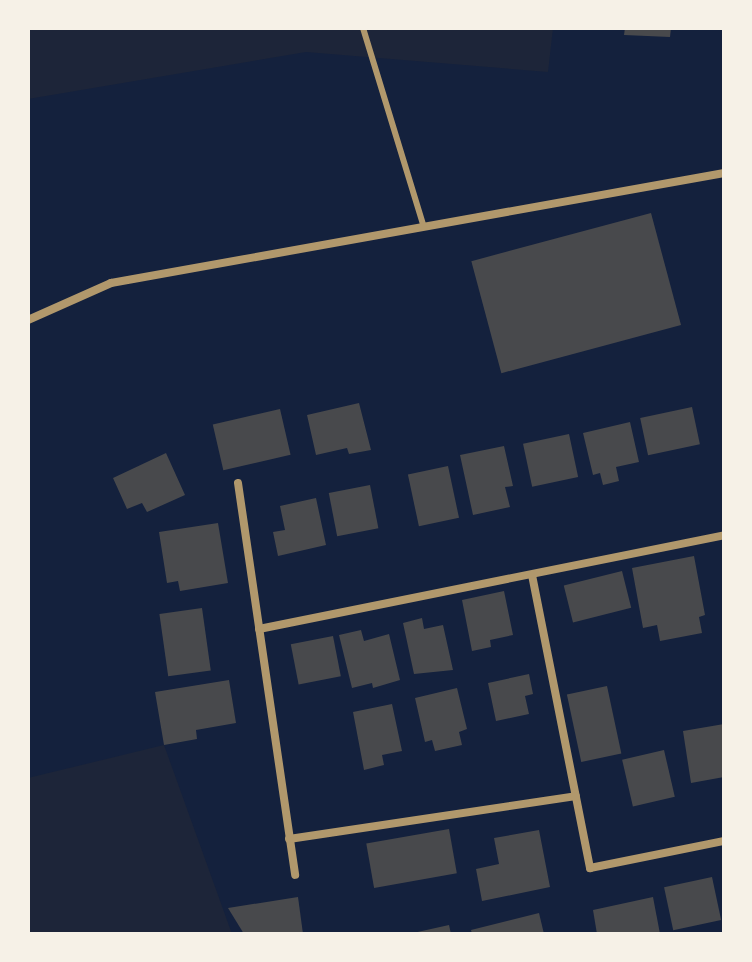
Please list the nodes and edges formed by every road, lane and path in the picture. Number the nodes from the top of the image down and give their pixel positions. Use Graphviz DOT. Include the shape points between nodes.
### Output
graph roads {
  1 [pos="363,28"];
  2 [pos="724,173"];
  3 [pos="424,227"];
  4 [pos="28,320"];
  5 [pos="238,483"];
  6 [pos="724,535"];
  7 [pos="532,575"];
  8 [pos="259,629"];
  9 [pos="576,796"];
  10 [pos="289,839"];
  11 [pos="724,841"];
  12 [pos="295,875"];
  1 -- 3 [label="lane"];
  2 -- 3 [label="street"];
  3 -- 4 [label="street" via="111,283"];
  5 -- 8 [label="street"];
  6 -- 7 [label="street"];
  7 -- 8 [label="street"];
  7 -- 9 [label="street"];
  8 -- 10 [label="street"];
  9 -- 10 [label="street"];
  9 -- 11 [label="street" via="590,868"];
  10 -- 12 [label="street"];
}
